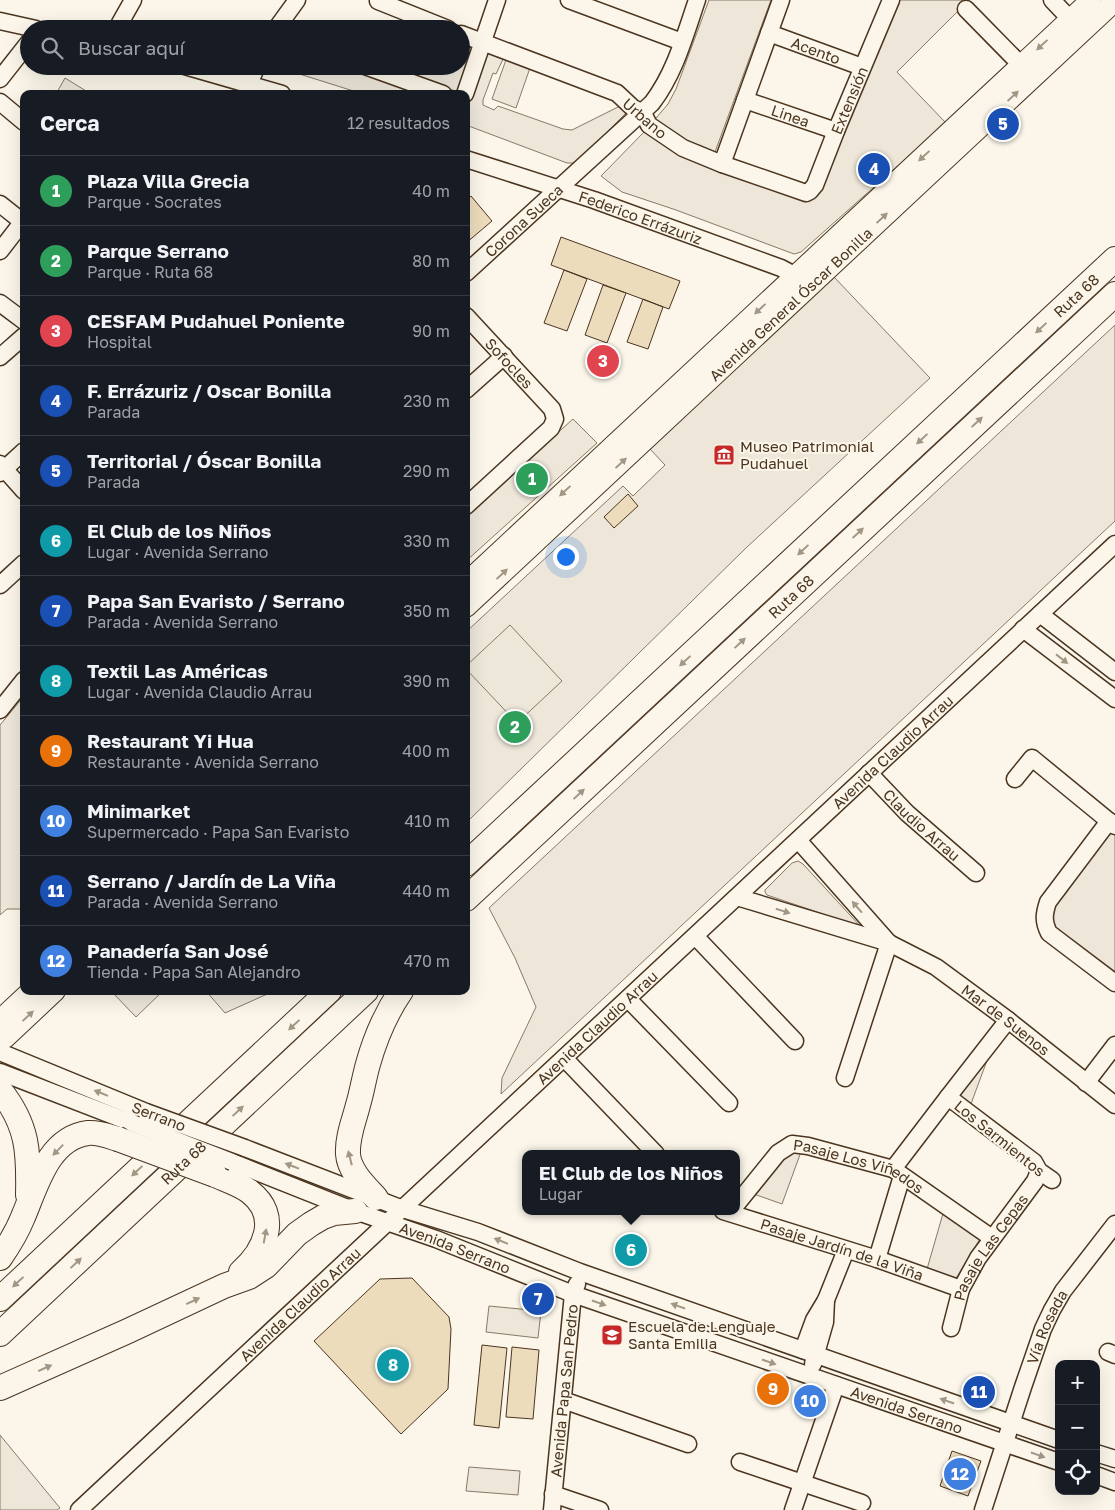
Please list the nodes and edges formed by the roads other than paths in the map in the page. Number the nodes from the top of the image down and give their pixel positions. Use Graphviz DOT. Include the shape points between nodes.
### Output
graph roads {
  1 [pos="133,0"];
  2 [pos="297,0"];
  3 [pos="497,0"];
  4 [pos="569,0"];
  5 [pos="697,0"];
  6 [pos="781,0"];
  7 [pos="1052,0"];
  8 [pos="1091,0"];
  9 [pos="378,1"];
  10 [pos="886,1"];
  11 [pos="1115,1"];
  12 [pos="966,10"];
  13 [pos="1070,19"];
  14 [pos="122,20"];
  15 [pos="283,20"];
  16 [pos="426,20"];
  17 [pos="0,21"];
  18 [pos="20,25"];
  19 [pos="768,34"];
  20 [pos="470,38"];
  21 [pos="682,42"];
  22 [pos="483,43"];
  23 [pos="20,53"];
  24 [pos="1021,65"];
  25 [pos="862,67"];
  26 [pos="217,75"];
  27 [pos="253,75"];
  28 [pos="390,75"];
  29 [pos="0,79"];
  30 [pos="249,84"];
  31 [pos="269,90"];
  32 [pos="431,90"];
  33 [pos="466,90"];
  34 [pos="745,100"];
  35 [pos="0,102"];
  36 [pos="643,113"];
  37 [pos="20,119"];
  38 [pos="836,131"];
  39 [pos="470,160"];
  40 [pos="722,164"];
  41 [pos="558,188"];
  42 [pos="800,192"];
  43 [pos="0,204"];
  44 [pos="20,220"];
  45 [pos="20,226"];
  46 [pos="0,251"];
  47 [pos="1115,259"];
  48 [pos="470,269"];
  49 [pos="802,282"];
  50 [pos="1115,294"];
  51 [pos="0,303"];
  52 [pos="20,318"];
  53 [pos="470,320"];
  54 [pos="20,340"];
  55 [pos="504,356"];
  56 [pos="0,357"];
  57 [pos="470,386"];
  58 [pos="20,454"];
  59 [pos="1,469"];
  60 [pos="20,487"];
  61 [pos="470,502"];
  62 [pos="1115,544"];
  63 [pos="20,567"];
  64 [pos="470,579"];
  65 [pos="0,585"];
  66 [pos="470,603"];
  67 [pos="1040,614"];
  68 [pos="1023,629"];
  69 [pos="1115,672"];
  70 [pos="20,685"];
  71 [pos="1115,699"];
  72 [pos="0,710"];
  73 [pos="869,773"];
  74 [pos="1015,779"];
  75 [pos="559,813"];
  76 [pos="1112,824"];
  77 [pos="798,840"];
  78 [pos="470,860"];
  79 [pos="976,873"];
  80 [pos="470,895"];
  81 [pos="737,897"];
  82 [pos="470,911"];
  83 [pos="695,936"];
  84 [pos="889,943"];
  85 [pos="1115,983"];
  86 [pos="27,995"];
  87 [pos="50,995"];
  88 [pos="326,995"];
  89 [pos="362,995"];
  90 [pos="398,995"];
  91 [pos="628,999"];
  92 [pos="0,1020"];
  93 [pos="1008,1020"];
  94 [pos="0,1039"];
  95 [pos="795,1041"];
  96 [pos="1115,1045"];
  97 [pos="0,1052"];
  98 [pos="564,1058"];
  99 [pos="0,1072"];
  100 [pos="845,1078"];
  101 [pos="1086,1083"];
  102 [pos="0,1090"];
  103 [pos="948,1097"];
  104 [pos="730,1103"];
  105 [pos="1115,1105"];
  106 [pos="125,1131"];
  107 [pos="652,1150"];
  108 [pos="223,1168"];
  109 [pos="898,1172"];
  110 [pos="1045,1175"];
  111 [pos="376,1198"];
  112 [pos="740,1198"];
  113 [pos="27,1206"];
  114 [pos="402,1209"];
  115 [pos="355,1211"];
  116 [pos="740,1213"];
  117 [pos="388,1222"];
  118 [pos="1115,1224"];
  119 [pos="992,1238"];
  120 [pos="846,1250"];
  121 [pos="0,1258"];
  122 [pos="877,1259"];
  123 [pos="580,1272"];
  124 [pos="224,1286"];
  125 [pos="961,1289"];
  126 [pos="574,1294"];
  127 [pos="0,1299"];
  128 [pos="951,1328"];
  129 [pos="0,1334"];
  130 [pos="810,1352"];
  131 [pos="809,1376"];
  132 [pos="836,1386"];
  133 [pos="0,1388"];
  134 [pos="563,1400"];
  135 [pos="1012,1424"];
  136 [pos="1055,1439"];
  137 [pos="688,1444"];
  138 [pos="1006,1444"];
  139 [pos="1100,1454"];
  140 [pos="1115,1459"];
  141 [pos="1055,1461"];
  142 [pos="740,1462"];
  143 [pos="1100,1477"];
  144 [pos="1115,1482"];
  145 [pos="802,1483"];
  146 [pos="552,1502"];
  147 [pos="862,1503"];
  148 [pos="78,1510"];
  149 [pos="600,1510"];
  150 [pos="793,1510"];
  151 [pos="983,1510"];
  1 -- 14 [label="street"];
  2 -- 15 [label="street"];
  3 -- 22 [label="street"];
  4 -- 21 [label="street"];
  5 -- 21 [label="street, Corona Sueca"];
  6 -- 19 [label="street"];
  7 -- 13 [label="street"];
  8 -- 13 [label="main road, Avenida General Óscar Bonilla"];
  9 -- 16 [label="street"];
  10 -- 25 [label="street, Extensión"];
  49 -- 11 [label="main road, Avenida General Óscar Bonilla, one-way"];
  12 -- 24 [label="street"];
  13 -- 24 [label="main road, Avenida General Óscar Bonilla, one-way"];
  17 -- 18 [label="street"];
  19 -- 25 [label="street, Acento"];
  19 -- 34 [label="street"];
  20 -- 22 [label="street, Urbano"];
  21 -- 36 [label="street, Corona Sueca" via="667,82"];
  22 -- 33 [label="street"];
  22 -- 36 [label="street, Urbano" via="617,93"];
  23 -- 29 [label="street"];
  24 -- 49 [label="main road, Avenida General Óscar Bonilla, one-way"];
  25 -- 38 [label="street, Extensión"];
  26 -- 30 [label="street"];
  27 -- 30 [label="street"];
  28 -- 32 [label="street"];
  30 -- 31 [label="street"];
  34 -- 38 [label="street, Linea"];
  34 -- 40 [label="street"];
  35 -- 37 [label="street"];
  36 -- 40 [label="street, Urbano" via="649,125 683,148"];
  36 -- 41 [label="street, Corona Sueca"];
  38 -- 42 [label="street, Extensión" via="813,189"];
  39 -- 41 [label="street, Federico Errázuriz"];
  40 -- 42 [label="street, Urbano"];
  41 -- 48 [label="street, Corona Sueca"];
  41 -- 49 [label="street, Federico Errázuriz" via="781,268"];
  43 -- 44 [label="street"];
  45 -- 46 [label="street"];
  47 -- 78 [label="highway, Ruta 68, one-way"];
  49 -- 64 [label="main road, Avenida General Óscar Bonilla, one-way"];
  66 -- 49 [label="main road, Avenida General Óscar Bonilla, one-way"];
  75 -- 50 [label="highway, Ruta 68, one-way"];
  51 -- 52 [label="street"];
  53 -- 55 [label="street, Sofocles"];
  54 -- 56 [label="street"];
  55 -- 57 [label="street"];
  55 -- 61 [label="street, Sofocles" via="552,409 555,419 551,428"];
  58 -- 59 [label="street"];
  59 -- 60 [label="street"];
  62 -- 67 [label="street, Avenida Claudio Arrau"];
  63 -- 65 [label="street"];
  67 -- 68 [label="street, Avenida Claudio Arrau"];
  67 -- 69 [label="street"];
  68 -- 71 [label="street, one-way"];
  68 -- 73 [label="street, Avenida Claudio Arrau"];
  70 -- 72 [label="street"];
  73 -- 77 [label="street, Avenida Claudio Arrau"];
  73 -- 79 [label="street, Claudio Arrau" via="907,813"];
  74 -- 76 [label="street" via="1032,758"];
  75 -- 80 [label="highway, Ruta 68"];
  75 -- 82 [label="highway"];
  76 -- 85 [label="street" via="1048,902 1044,923 1049,932"];
  77 -- 81 [label="street, Avenida Claudio Arrau"];
  84 -- 77 [label="street, Mar de Suenos, one-way"];
  81 -- 83 [label="street, Avenida Claudio Arrau"];
  81 -- 84 [label="street, Mar de Suenos, one-way"];
  83 -- 91 [label="street, Avenida Claudio Arrau"];
  83 -- 95 [label="street"];
  84 -- 93 [label="street, Mar de Suenos" via="936,967"];
  84 -- 100 [label="street"];
  86 -- 92 [label="main road"];
  94 -- 87 [label="main road, one-way" via="5,1038"];
  88 -- 127 [label="highway, Ruta 68, one-way"];
  129 -- 89 [label="highway, Ruta 68, one-way"];
  111 -- 90 [label="highway, one-way" via="350,1162 349,1140 376,1039"];
  91 -- 98 [label="street, Avenida Claudio Arrau"];
  91 -- 104 [label="street"];
  93 -- 101 [label="street, Mar de Suenos"];
  93 -- 103 [label="street"];
  96 -- 101 [label="street"];
  111 -- 97 [label="street, Serrano, one-way, bridge" via="146,1112"];
  98 -- 107 [label="street"];
  98 -- 114 [label="street, Avenida Claudio Arrau"];
  99 -- 106 [label="street, Serrano"];
  101 -- 105 [label="street, Mar de Suenos"];
  102 -- 113 [label="highway" via="14,1109 25,1136 29,1167"];
  103 -- 109 [label="street"];
  103 -- 110 [label="street, Los Sarmientos" via="1034,1162"];
  106 -- 108 [label="highway, bridge"];
  106 -- 113 [label="highway, one-way" via="88,1133 66,1142 50,1159"];
  108 -- 115 [label="street"];
  124 -- 108 [label="highway, one-way" via="257,1255 264,1243 266,1218 259,1201"];
  109 -- 112 [label="street, Pasaje Los Viñedos" via="792,1144 778,1153"];
  109 -- 119 [label="street, Pasaje Los Viñedos"];
  109 -- 122 [label="street"];
  110 -- 119 [label="street, Pasaje Las Cepas" via="1035,1181"];
  111 -- 114 [label="street, Serrano"];
  113 -- 121 [label="highway" via="18,1229"];
  114 -- 117 [label="street, Avenida Claudio Arrau"];
  123 -- 114 [label="street, Avenida Serrano, one-way" via="478,1232"];
  115 -- 117 [label="street"];
  115 -- 124 [label="highway" via="323,1217 297,1234 266,1266 249,1277"];
  116 -- 120 [label="street, Pasaje Jardín de la Viña"];
  117 -- 126 [label="street, Avenida Serrano"];
  117 -- 148 [label="street, Avenida Claudio Arrau"];
  118 -- 135 [label="street, Vía Rosada" via="1052,1310 1043,1328"];
  119 -- 125 [label="street, Pasaje Las Cepas"];
  120 -- 122 [label="street, Pasaje Jardín de la Viña"];
  120 -- 130 [label="street" via="826,1300 825,1322"];
  122 -- 125 [label="street, Pasaje Jardín de la Viña"];
  123 -- 126 [label="street, Avenida Papa San Pedro"];
  130 -- 123 [label="street, Avenida Serrano, one-way"];
  133 -- 124 [label="highway, one-way"];
  125 -- 128 [label="street, Pasaje Las Cepas"];
  126 -- 131 [label="street, Avenida Serrano, one-way"];
  126 -- 134 [label="street, Avenida Papa San Pedro"];
  130 -- 131 [label="street"];
  135 -- 130 [label="street, Avenida Serrano, one-way"];
  131 -- 132 [label="street, Avenida Serrano"];
  132 -- 138 [label="street, Avenida Serrano"];
  132 -- 145 [label="street"];
  134 -- 137 [label="street"];
  134 -- 146 [label="street, Avenida Papa San Pedro"];
  135 -- 136 [label="street, Avenida Serrano"];
  135 -- 138 [label="street, Vía Rosada"];
  138 -- 141 [label="street, Avenida Serrano, one-way"];
  138 -- 151 [label="street, Vía Rosada"];
  139 -- 140 [label="street"];
  142 -- 145 [label="street"];
  143 -- 144 [label="street"];
  145 -- 147 [label="street"];
  145 -- 150 [label="street"];
  146 -- 149 [label="street"];
}
